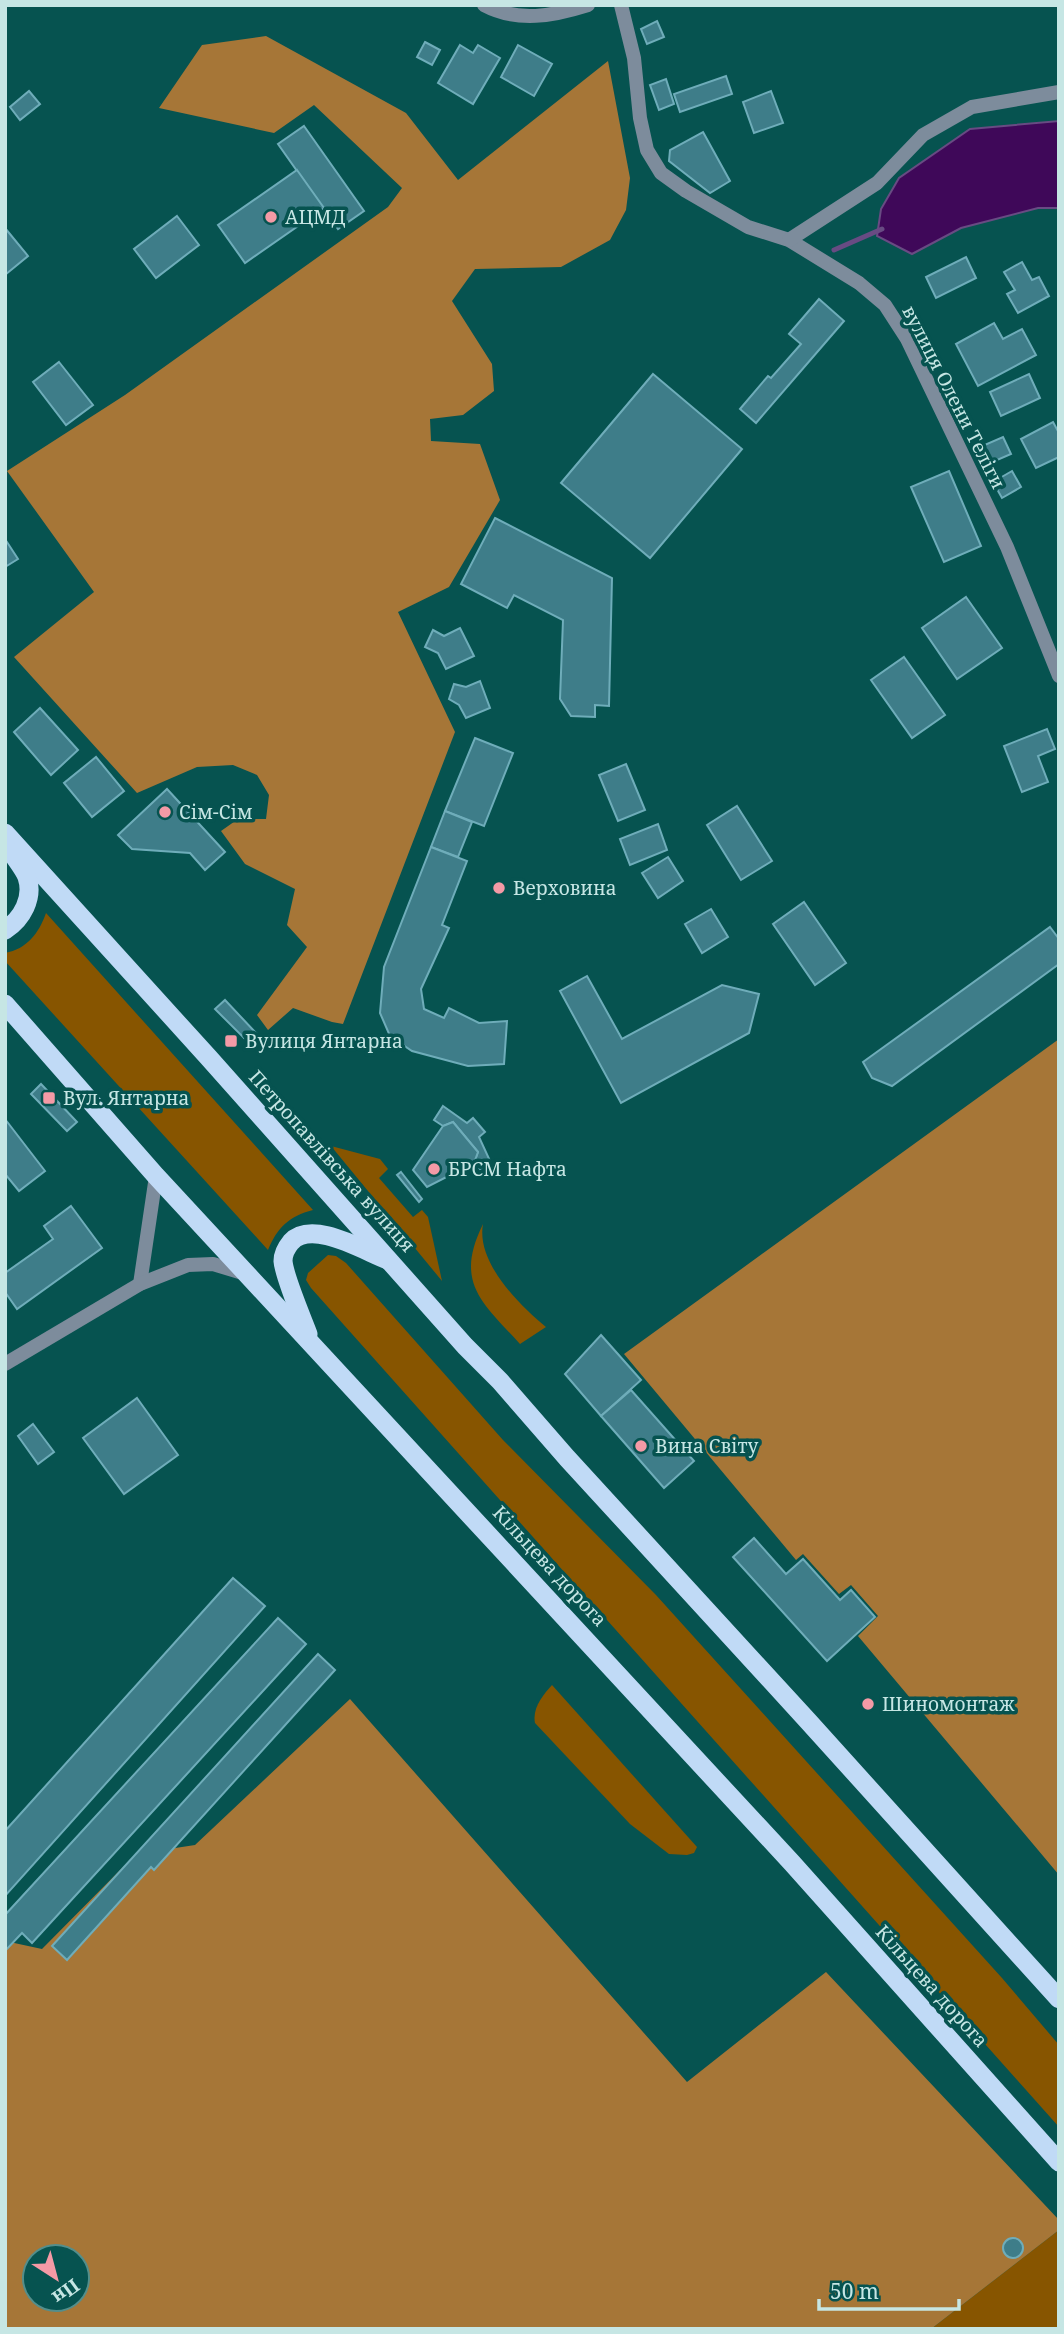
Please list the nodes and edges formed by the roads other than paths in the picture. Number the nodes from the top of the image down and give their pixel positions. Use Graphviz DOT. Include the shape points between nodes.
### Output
graph roads {
  1 [pos="484,5"];
  2 [pos="588,5"];
  3 [pos="621,5"];
  4 [pos="1059,92"];
  5 [pos="789,240"];
  6 [pos="1059,676"];
  7 [pos="5,833"];
  8 [pos="5,841"];
  9 [pos="5,930"];
  10 [pos="5,1004"];
  11 [pos="156,1176"];
  12 [pos="392,1262"];
  13 [pos="247,1274"];
  14 [pos="140,1284"];
  15 [pos="310,1341"];
  16 [pos="5,1364"];
  17 [pos="1059,1999"];
  18 [pos="1059,2162"];
  1 -- 2 [label="street" via="518,17 558,14"];
  3 -- 5 [label="street, вулиця Олени Теліги" via="647,150 661,173 748,227"];
  4 -- 5 [label="street" via="972,107 923,135 877,183"];
  5 -- 6 [label="street, вулиця Олени Теліги" via="859,283 885,305 907,339 1007,547"];
  7 -- 12 [label="highway, Петропавлівська вулиця"];
  8 -- 9 [label="highway" via="27,877 28,895 21,917"];
  10 -- 11 [label="highway, Кільцева дорога"];
  11 -- 13 [label="highway, Кільцева дорога"];
  11 -- 14 [label="street"];
  12 -- 15 [label="highway" via="321,1233 307,1232 295,1238 285,1249 283,1262"];
  12 -- 17 [label="highway, Петропавлівська вулиця"];
  13 -- 14 [label="street" via="213,1264 188,1265"];
  13 -- 15 [label="highway, Кільцева дорога"];
  14 -- 16 [label="street"];
  15 -- 18 [label="highway, Кільцева дорога" via="792,1863"];
}
